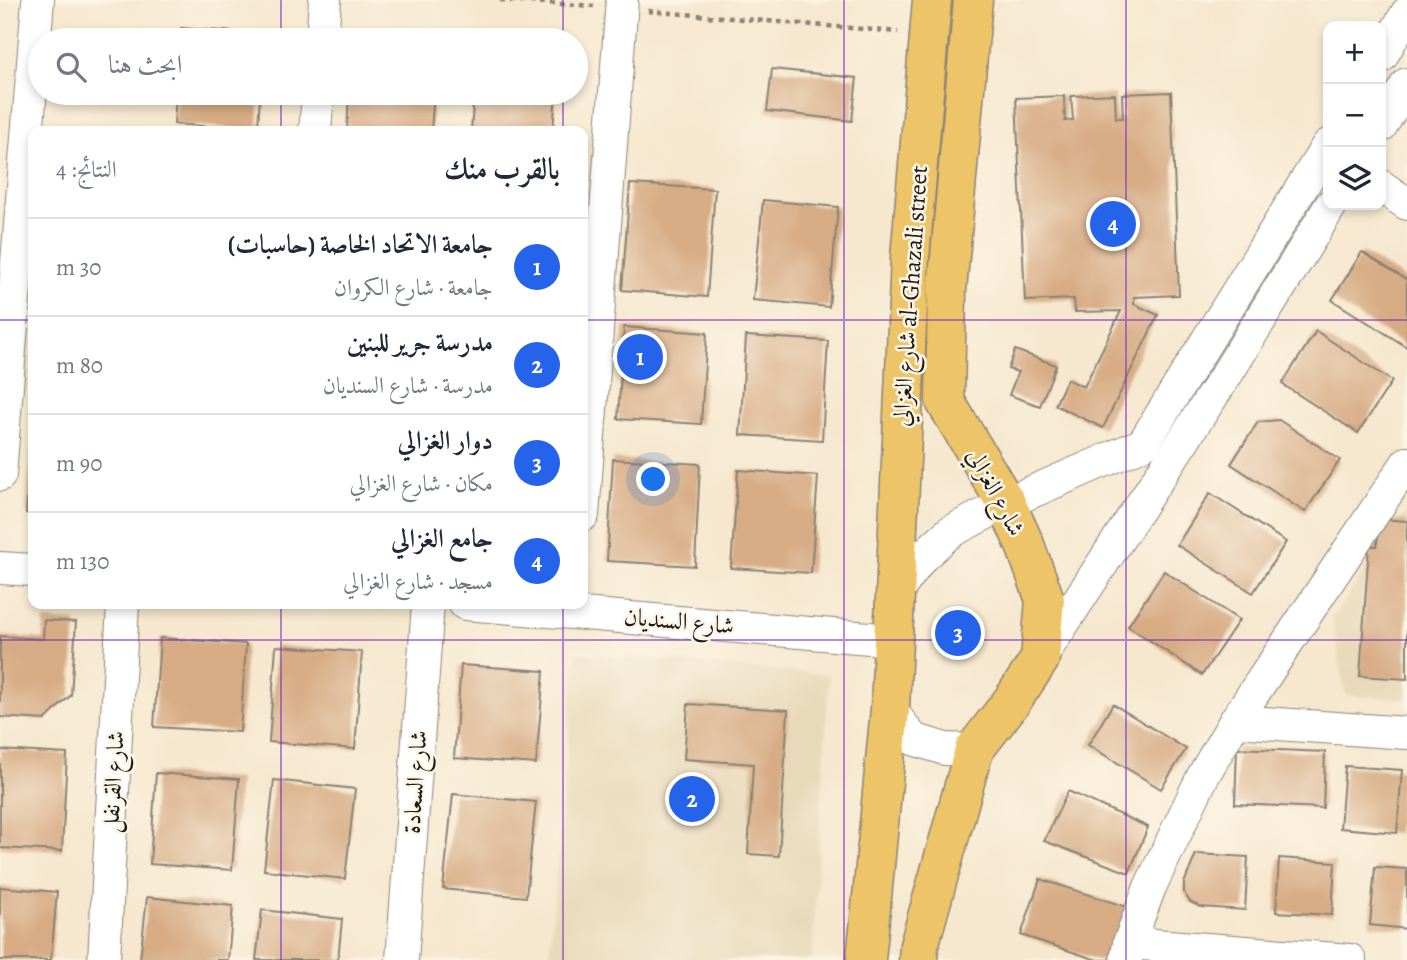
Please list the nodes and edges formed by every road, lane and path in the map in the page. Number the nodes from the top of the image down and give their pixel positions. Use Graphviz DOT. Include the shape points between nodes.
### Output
graph roads {
  1 [pos="38,0"];
  2 [pos="325,0"];
  3 [pos="500,0"];
  4 [pos="973,0"];
  5 [pos="622,4"];
  6 [pos="1407,13"];
  7 [pos="931,17"];
  8 [pos="36,28"];
  9 [pos="323,28"];
  10 [pos="1386,49"];
  11 [pos="1407,84"];
  12 [pos="30,105"];
  13 [pos="317,105"];
  14 [pos="1386,118"];
  15 [pos="315,126"];
  16 [pos="1323,156"];
  17 [pos="1386,190"];
  18 [pos="1407,205"];
  19 [pos="1328,210"];
  20 [pos="588,449"];
  21 [pos="1407,463"];
  22 [pos="0,475"];
  23 [pos="1006,502"];
  24 [pos="0,568"];
  25 [pos="28,570"];
  26 [pos="896,593"];
  27 [pos="123,609"];
  28 [pos="428,609"];
  29 [pos="586,609"];
  30 [pos="892,640"];
  31 [pos="1040,659"];
  32 [pos="890,709"];
  33 [pos="1235,721"];
  34 [pos="1407,733"];
  35 [pos="974,750"];
  36 [pos="1128,952"];
  37 [pos="104,960"];
  38 [pos="402,960"];
  39 [pos="866,960"];
  40 [pos="918,960"];
  41 [pos="1350,960"];
  1 -- 8 [label="street"];
  2 -- 9 [label="street"];
  3 -- 5 [label="path"];
  4 -- 23 [label="main road, شارع الغزالي" via="947,290 945,401"];
  5 -- 7 [label="path"];
  5 -- 20 [label="street"];
  6 -- 10 [label="street"];
  7 -- 26 [label="main road, شارع الغزالي al-Ghazali street" via="910,258"];
  11 -- 14 [label="street"];
  12 -- 22 [label="street"];
  13 -- 15 [label="street"];
  16 -- 23 [label="street" via="1143,444"];
  17 -- 18 [label="street"];
  19 -- 31 [label="street"];
  21 -- 33 [label="street"];
  23 -- 26 [label="street" via="950,532 922,557"];
  23 -- 31 [label="main road, شارع الغزالي" via="1045,600"];
  24 -- 25 [label="street"];
  26 -- 30 [label="main road"];
  27 -- 37 [label="street, شارع القرنفل"];
  28 -- 38 [label="street, شارع السعادة"];
  29 -- 30 [label="street, شارع السنديان"];
  30 -- 32 [label="main road"];
  31 -- 35 [label="main road, شارع الغزالي"];
  32 -- 35 [label="street" via="913,738 945,748"];
  32 -- 39 [label="main road"];
  33 -- 34 [label="street"];
  33 -- 36 [label="street" via="1150,887"];
  35 -- 40 [label="main road, شارع الغزالي"];
  36 -- 41 [label="street"];
}
